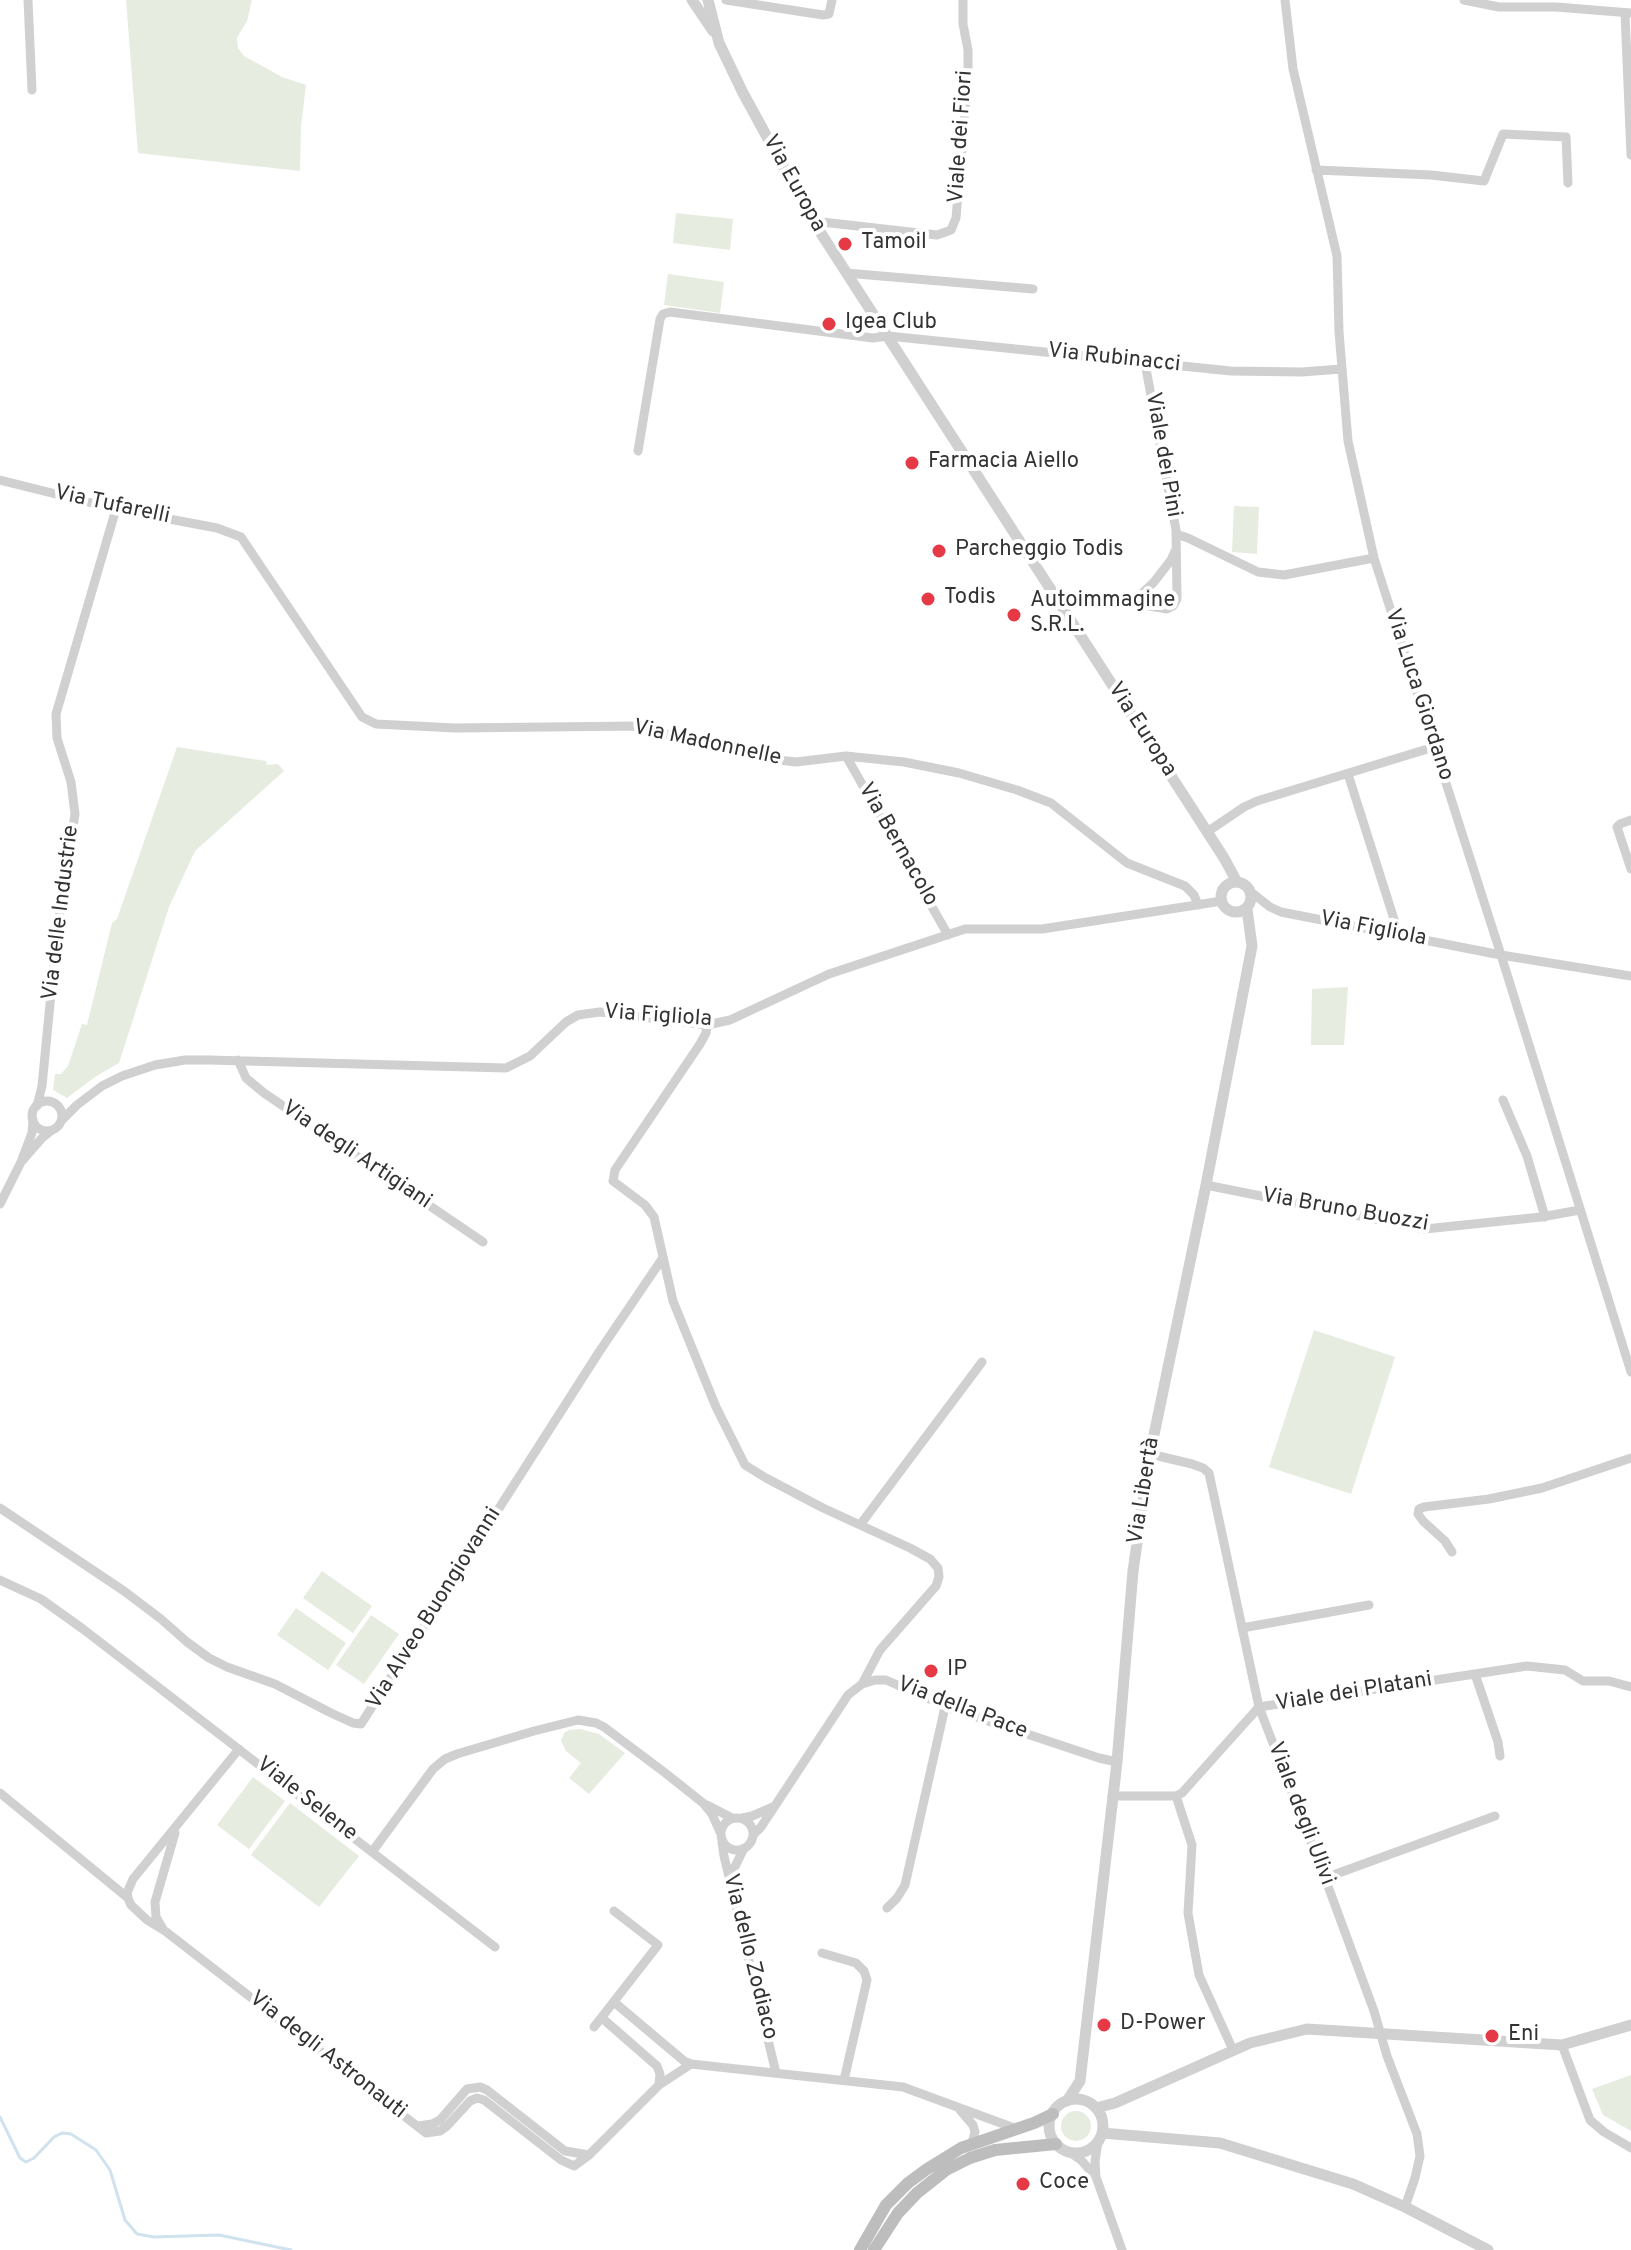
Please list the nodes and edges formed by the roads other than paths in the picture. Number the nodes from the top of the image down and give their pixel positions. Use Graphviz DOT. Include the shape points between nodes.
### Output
graph roads {
  1 [pos="28,0"];
  2 [pos="692,0"];
  3 [pos="708,0"];
  4 [pos="724,0"];
  5 [pos="832,0"];
  6 [pos="963,0"];
  7 [pos="1285,0"];
  8 [pos="1464,0"];
  9 [pos="1628,13"];
  10 [pos="712,16"];
  11 [pos="718,38"];
  12 [pos="32,90"];
  13 [pos="1631,155"];
  14 [pos="1316,170"];
  15 [pos="1568,183"];
  16 [pos="813,221"];
  17 [pos="846,273"];
  18 [pos="1033,289"];
  19 [pos="888,336"];
  20 [pos="1145,363"];
  21 [pos="1341,369"];
  22 [pos="638,451"];
  23 [pos="0,480"];
  24 [pos="116,509"];
  25 [pos="225,530"];
  26 [pos="1176,534"];
  27 [pos="1176,548"];
  28 [pos="1374,558"];
  29 [pos="1056,599"];
  30 [pos="1132,603"];
  31 [pos="1434,747"];
  32 [pos="846,756"];
  33 [pos="1348,774"];
  34 [pos="1631,820"];
  35 [pos="1207,832"];
  36 [pos="1631,869"];
  37 [pos="1237,882"];
  38 [pos="1251,892"];
  39 [pos="1222,901"];
  40 [pos="1198,905"];
  41 [pos="1247,909"];
  42 [pos="948,935"];
  43 [pos="1399,935"];
  44 [pos="1501,955"];
  45 [pos="1631,976"];
  46 [pos="707,1025"];
  47 [pos="238,1060"];
  48 [pos="42,1086"];
  49 [pos="1503,1100"];
  50 [pos="54,1103"];
  51 [pos="77,1105"];
  52 [pos="37,1106"];
  53 [pos="33,1119"];
  54 [pos="62,1120"];
  55 [pos="52,1130"];
  56 [pos="21,1162"];
  57 [pos="1206,1185"];
  58 [pos="0,1204"];
  59 [pos="1580,1210"];
  60 [pos="1545,1217"];
  61 [pos="483,1242"];
  62 [pos="662,1259"];
  63 [pos="982,1362"];
  64 [pos="1631,1372"];
  65 [pos="1150,1454"];
  66 [pos="1631,1458"];
  67 [pos="0,1508"];
  68 [pos="860,1525"];
  69 [pos="1452,1552"];
  70 [pos="0,1580"];
  71 [pos="1369,1605"];
  72 [pos="1242,1628"];
  73 [pos="1475,1674"];
  74 [pos="862,1684"];
  75 [pos="1631,1687"];
  76 [pos="945,1707"];
  77 [pos="1259,1707"];
  78 [pos="239,1749"];
  79 [pos="1500,1756"];
  80 [pos="1117,1762"];
  81 [pos="0,1793"];
  82 [pos="1112,1796"];
  83 [pos="1176,1796"];
  84 [pos="703,1803"];
  85 [pos="773,1807"];
  86 [pos="1495,1816"];
  87 [pos="737,1818"];
  88 [pos="178,1826"];
  89 [pos="753,1835"];
  90 [pos="721,1837"];
  91 [pos="744,1848"];
  92 [pos="372,1852"];
  93 [pos="730,1877"];
  94 [pos="1325,1878"];
  95 [pos="128,1898"];
  96 [pos="887,1908"];
  97 [pos="614,1911"];
  98 [pos="165,1931"];
  99 [pos="495,1947"];
  100 [pos="822,1953"];
  101 [pos="614,2002"];
  102 [pos="602,2018"];
  103 [pos="1631,2025"];
  104 [pos="594,2027"];
  105 [pos="1380,2034"];
  106 [pos="660,2041"];
  107 [pos="1562,2045"];
  108 [pos="1233,2050"];
  109 [pos="643,2054"];
  110 [pos="691,2064"];
  111 [pos="776,2073"];
  112 [pos="844,2080"];
  113 [pos="1080,2081"];
  114 [pos="659,2085"];
  115 [pos="1067,2101"];
  116 [pos="1094,2106"];
  117 [pos="958,2107"];
  118 [pos="1053,2114"];
  119 [pos="1017,2129"];
  120 [pos="1100,2137"];
  121 [pos="972,2143"];
  122 [pos="1056,2144"];
  123 [pos="1631,2148"];
  124 [pos="1071,2153"];
  125 [pos="1096,2177"];
  126 [pos="1405,2207"];
  127 [pos="860,2250"];
  128 [pos="874,2250"];
  129 [pos="1122,2250"];
  130 [pos="1488,2250"];
  1 -- 12 [label="street"];
  2 -- 11 [label="street"];
  3 -- 10 [label="street, Via Europa"];
  4 -- 5 [label="street" via="823,15 829,14"];
  4 -- 10 [label="street"];
  6 -- 16 [label="street, Viale dei Fiori" via="968,73 951,230 937,235"];
  7 -- 14 [label="street, Via Luca Giordano" via="1293,69"];
  8 -- 9 [label="street" via="1499,7"];
  9 -- 13 [label="street"];
  10 -- 11 [label="street, Via Europa"];
  11 -- 16 [label="street, Via Europa"];
  14 -- 15 [label="street" via="1484,181 1503,134 1566,137"];
  14 -- 21 [label="street, Via Luca Giordano" via="1337,256"];
  16 -- 17 [label="street, Via Europa"];
  17 -- 18 [label="street"];
  17 -- 19 [label="street, Via Europa"];
  19 -- 20 [label="street, Via Rubinacci"];
  19 -- 22 [label="street, Via Rubinacci" via="663,314"];
  19 -- 29 [label="street, Via Europa"];
  20 -- 21 [label="street, Via Rubinacci" via="1231,371"];
  20 -- 26 [label="street, Viale dei Pini"];
  21 -- 28 [label="street, Via Luca Giordano" via="1348,441"];
  23 -- 24 [label="street, Via Tufarelli"];
  24 -- 25 [label="street, Via Tufarelli"];
  24 -- 48 [label="street, Via delle Industrie" via="56,714 75,814"];
  25 -- 32 [label="street, Via Madonnelle" via="241,537 362,717 376,724 637,726 762,758 796,762"];
  26 -- 27 [label="street, Viale dei Pini"];
  26 -- 28 [label="street" via="1258,572 1284,575"];
  27 -- 30 [label="street, Viale dei Pini" via="1154,582"];
  27 -- 30 [label="street, Viale dei Pini" via="1173,606"];
  28 -- 31 [label="street, Via Luca Giordano"];
  29 -- 30 [label="street, Viale dei Pini"];
  29 -- 35 [label="street, Via Europa"];
  31 -- 33 [label="street"];
  31 -- 44 [label="street, Via Luca Giordano"];
  32 -- 40 [label="street, Via Madonnelle" via="959,773 1051,803 1127,863 1185,886"];
  32 -- 42 [label="street, Via Bernacolo"];
  33 -- 35 [label="street" via="1257,801"];
  33 -- 43 [label="street"];
  34 -- 36 [label="street" via="1617,827"];
  35 -- 37 [label="street, Via Europa"];
  37 -- 38 [label="street"];
  37 -- 39 [label="street" via="1225,888"];
  38 -- 41 [label="street"];
  38 -- 43 [label="street, Via Figliola" via="1281,912"];
  39 -- 40 [label="street, Via Figliola"];
  39 -- 41 [label="street" via="1232,912"];
  40 -- 42 [label="street, Via Figliola" via="1042,929 965,929"];
  41 -- 57 [label="street, Via Libertà" via="1252,946"];
  42 -- 46 [label="street, Via Figliola" via="829,974 730,1020"];
  43 -- 44 [label="street, Via Figliola"];
  44 -- 45 [label="street, Via Figliola"];
  44 -- 59 [label="street, Via Luca Giordano"];
  46 -- 47 [label="street, Via Figliola" via="600,1012 578,1015 530,1056 506,1068"];
  46 -- 62 [label="street" via="700,1044 612,1177 652,1212"];
  47 -- 51 [label="street, Via Figliola" via="155,1065 102,1086"];
  47 -- 61 [label="street, Via degli Artigiani" via="246,1078 264,1093"];
  48 -- 50 [label="street"];
  48 -- 52 [label="street, Via delle Industrie"];
  49 -- 60 [label="street"];
  50 -- 51 [label="street"];
  50 -- 52 [label="street"];
  50 -- 54 [label="street"];
  51 -- 54 [label="street, Via Figliola"];
  52 -- 53 [label="street, Via delle Industrie"];
  53 -- 55 [label="street" via="42,1130"];
  53 -- 56 [label="street, Via delle Industrie"];
  54 -- 55 [label="street"];
  55 -- 56 [label="street"];
  56 -- 58 [label="street"];
  57 -- 60 [label="street, Via Bruno Buozzi" via="1425,1229"];
  57 -- 65 [label="street, Via Libertà"];
  59 -- 60 [label="street, Via Bruno Buozzi"];
  59 -- 64 [label="street, Via Luca Giordano"];
  62 -- 67 [label="street, Via Alveo Buongiovanni" via="361,1724 209,1658 124,1591"];
  62 -- 68 [label="street" via="684,1331 745,1465"];
  63 -- 68 [label="street"];
  65 -- 72 [label="street, Viale degli Ulivi" via="1209,1473"];
  65 -- 80 [label="street, Via Libertà" via="1133,1571"];
  66 -- 69 [label="street" via="1542,1488 1419,1509 1423,1521"];
  68 -- 74 [label="street" via="930,1559 939,1572 936,1586 880,1650"];
  70 -- 78 [label="street" via="41,1599"];
  71 -- 72 [label="street"];
  72 -- 77 [label="street, Viale degli Ulivi"];
  73 -- 75 [label="street, Viale dei Platani" via="1527,1666"];
  73 -- 77 [label="street, Viale dei Platani"];
  73 -- 79 [label="street"];
  74 -- 76 [label="street, Via della Pace" via="886,1680"];
  74 -- 85 [label="street" via="848,1695"];
  76 -- 80 [label="street, Via della Pace"];
  76 -- 96 [label="street" via="905,1885"];
  77 -- 83 [label="street, Viale dei Platani"];
  77 -- 94 [label="street, Viale degli Ulivi"];
  78 -- 88 [label="street"];
  78 -- 92 [label="street, Viale Selene"];
  80 -- 82 [label="street, Via Libertà"];
  81 -- 95 [label="street, Via degli Astronauti"];
  82 -- 83 [label="street"];
  82 -- 113 [label="street, Via Libertà"];
  83 -- 108 [label="street" via="1192,1845 1188,1913 1199,1975"];
  84 -- 87 [label="street"];
  84 -- 90 [label="street, Via dello Zodiaco"];
  84 -- 92 [label="street, Via dello Zodiaco" via="604,1727 578,1720 445,1759"];
  85 -- 87 [label="street"];
  85 -- 89 [label="street"];
  86 -- 94 [label="street"];
  87 -- 89 [label="street" via="751,1827"];
  87 -- 90 [label="street" via="724,1823"];
  88 -- 95 [label="street" via="133,1879"];
  88 -- 98 [label="street" via="155,1902"];
  89 -- 91 [label="street"];
  90 -- 91 [label="street" via="729,1848"];
  90 -- 93 [label="street, Via dello Zodiaco"];
  91 -- 93 [label="street"];
  92 -- 99 [label="street, Viale Selene"];
  93 -- 111 [label="street, Via dello Zodiaco"];
  94 -- 105 [label="street, Viale degli Ulivi"];
  95 -- 98 [label="street, Via degli Astronauti"];
  97 -- 101 [label="street" via="658,1945"];
  98 -- 114 [label="street, Via degli Astronauti" via="426,2133 440,2131 477,2098 574,2166"];
  100 -- 112 [label="street" via="861,1966 867,1980"];
  101 -- 102 [label="street"];
  101 -- 106 [label="street"];
  102 -- 104 [label="street"];
  102 -- 109 [label="street"];
  103 -- 107 [label="street"];
  105 -- 107 [label="street"];
  105 -- 108 [label="street" via="1307,2029"];
  105 -- 126 [label="street, Viale degli Ulivi" via="1420,2147"];
  106 -- 109 [label="street" via="649,2040"];
  106 -- 110 [label="street"];
  107 -- 123 [label="street" via="1590,2120"];
  108 -- 116 [label="street" via="1115,2103"];
  109 -- 114 [label="street" via="657,2066"];
  110 -- 111 [label="street"];
  110 -- 114 [label="street"];
  111 -- 112 [label="street"];
  112 -- 117 [label="street" via="903,2087"];
  113 -- 115 [label="street, Via Libertà"];
  113 -- 116 [label="street"];
  115 -- 116 [label="street"];
  115 -- 118 [label="street"];
  116 -- 120 [label="street" via="1101,2116"];
  117 -- 119 [label="street"];
  117 -- 121 [label="street" via="973,2125"];
  118 -- 119 [label="main road"];
  118 -- 122 [label="street" via="1049,2128"];
  119 -- 121 [label="main road"];
  120 -- 124 [label="street" via="1086,2151"];
  120 -- 125 [label="street"];
  120 -- 126 [label="street" via="1220,2143 1353,2184"];
  121 -- 127 [label="main road" via="908,2183 886,2205"];
  122 -- 124 [label="street"];
  122 -- 128 [label="main road" via="995,2150 946,2170 898,2213"];
  124 -- 125 [label="street"];
  125 -- 129 [label="street"];
  126 -- 130 [label="street"];
}
